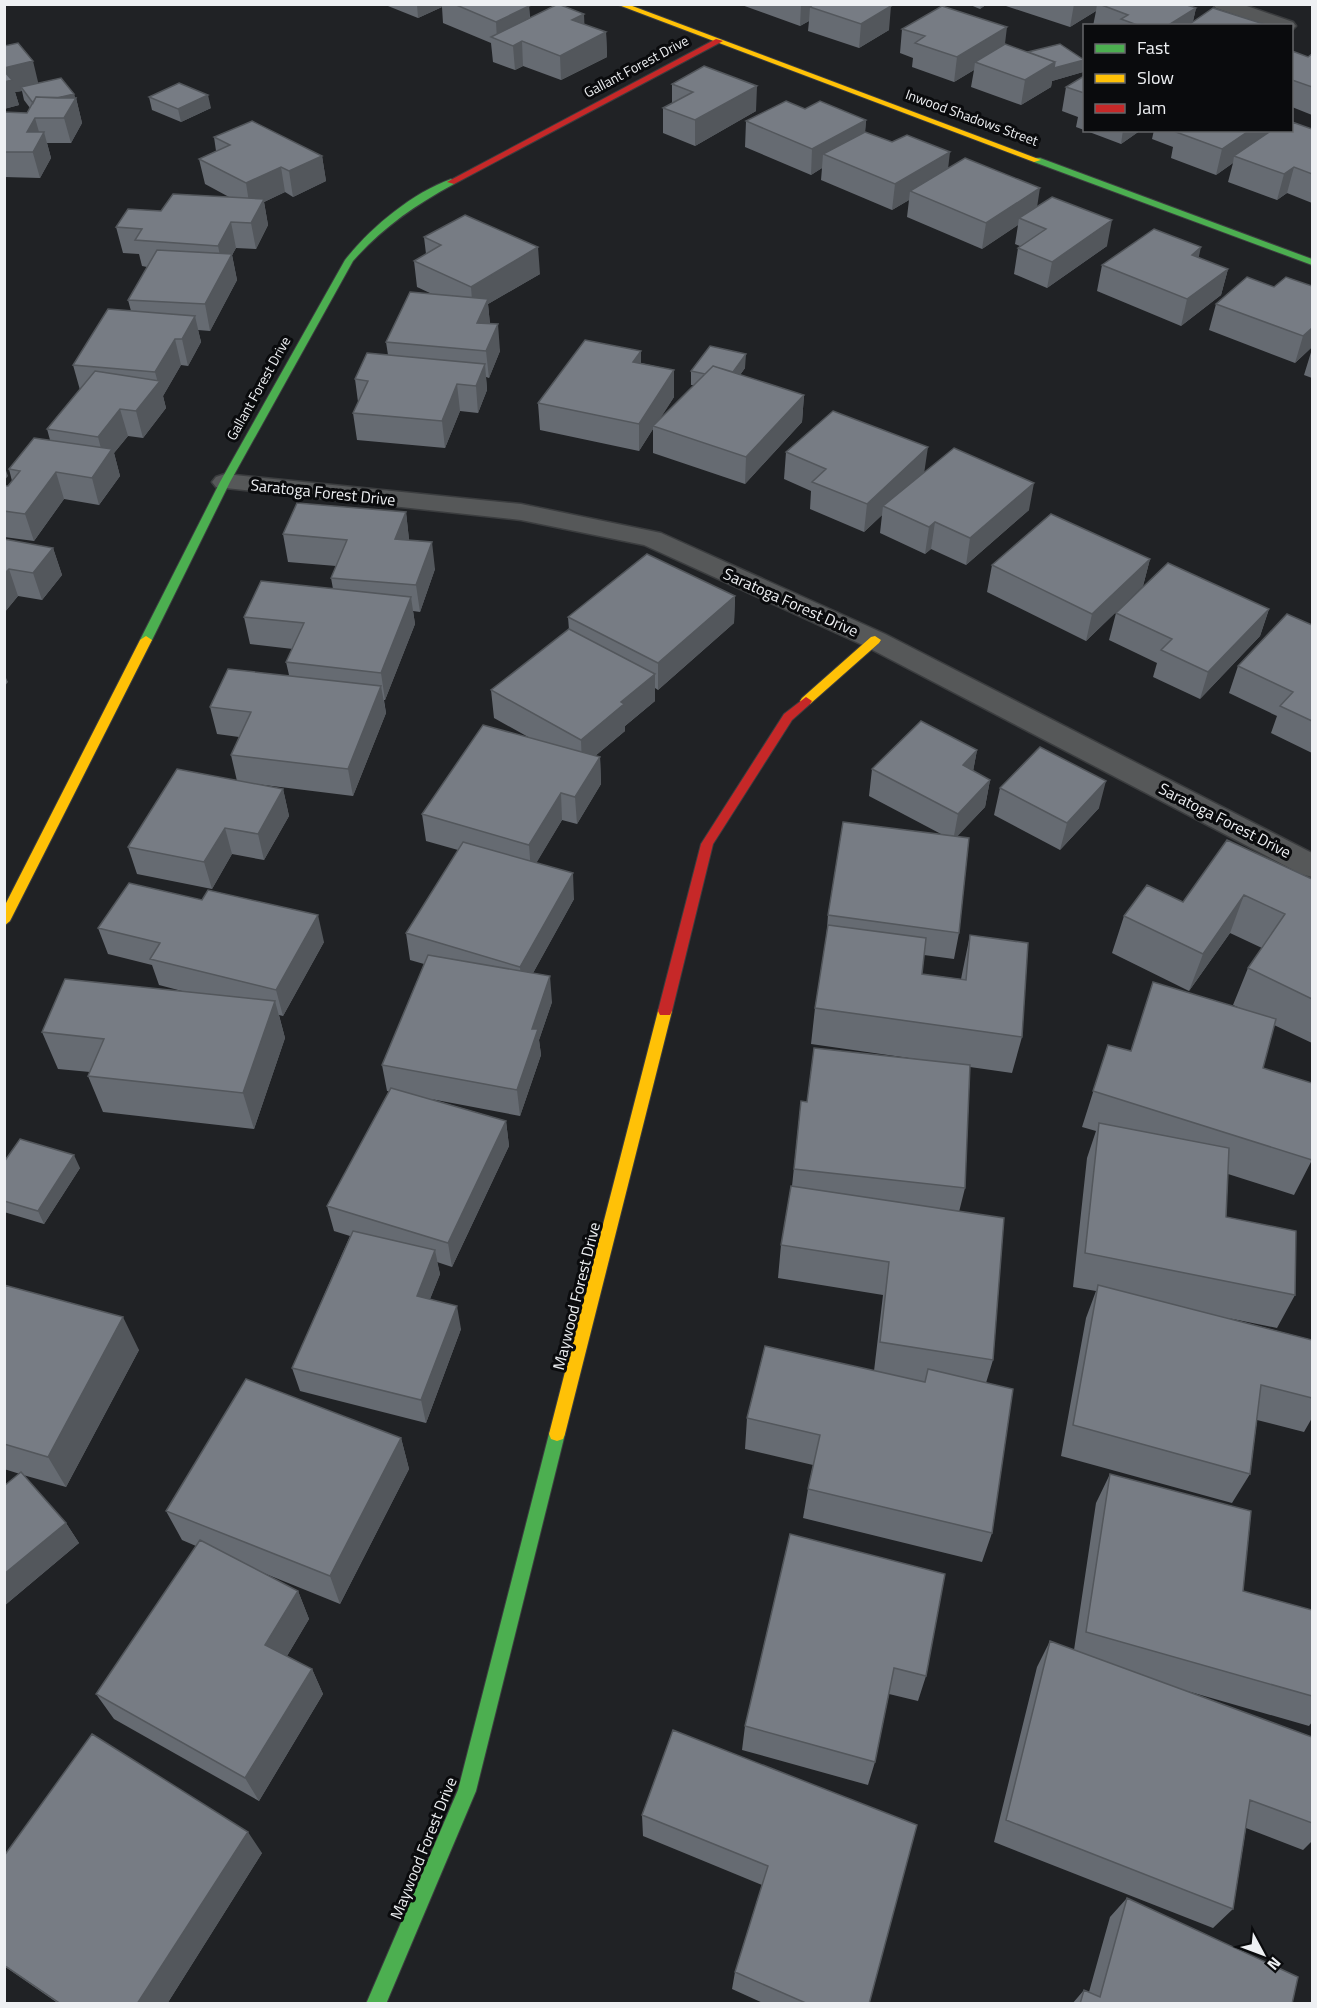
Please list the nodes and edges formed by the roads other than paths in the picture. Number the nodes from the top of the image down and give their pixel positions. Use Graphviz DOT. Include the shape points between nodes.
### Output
graph roads {
  1 [pos="619,4"];
  2 [pos="1222,4"];
  3 [pos="1282,24"];
  4 [pos="719,41"];
  5 [pos="1312,262"];
  6 [pos="225,482"];
  7 [pos="875,639"];
  8 [pos="1312,866"];
  9 [pos="6,916"];
  10 [pos="376,2004"];
  1 -- 4 [label="street, Inwood Shadows Street"];
  2 -- 3 [label="street"];
  4 -- 5 [label="street, Inwood Shadows Street"];
  4 -- 6 [label="street, Gallant Forest Drive" via="413,202 376,229 349,260"];
  6 -- 7 [label="street, Saratoga Forest Drive" via="521,513 652,539"];
  6 -- 9 [label="street, Gallant Forest Drive"];
  7 -- 8 [label="street, Saratoga Forest Drive"];
  7 -- 10 [label="street, Maywood Forest Drive" via="788,717 708,844 467,1791"];
}
